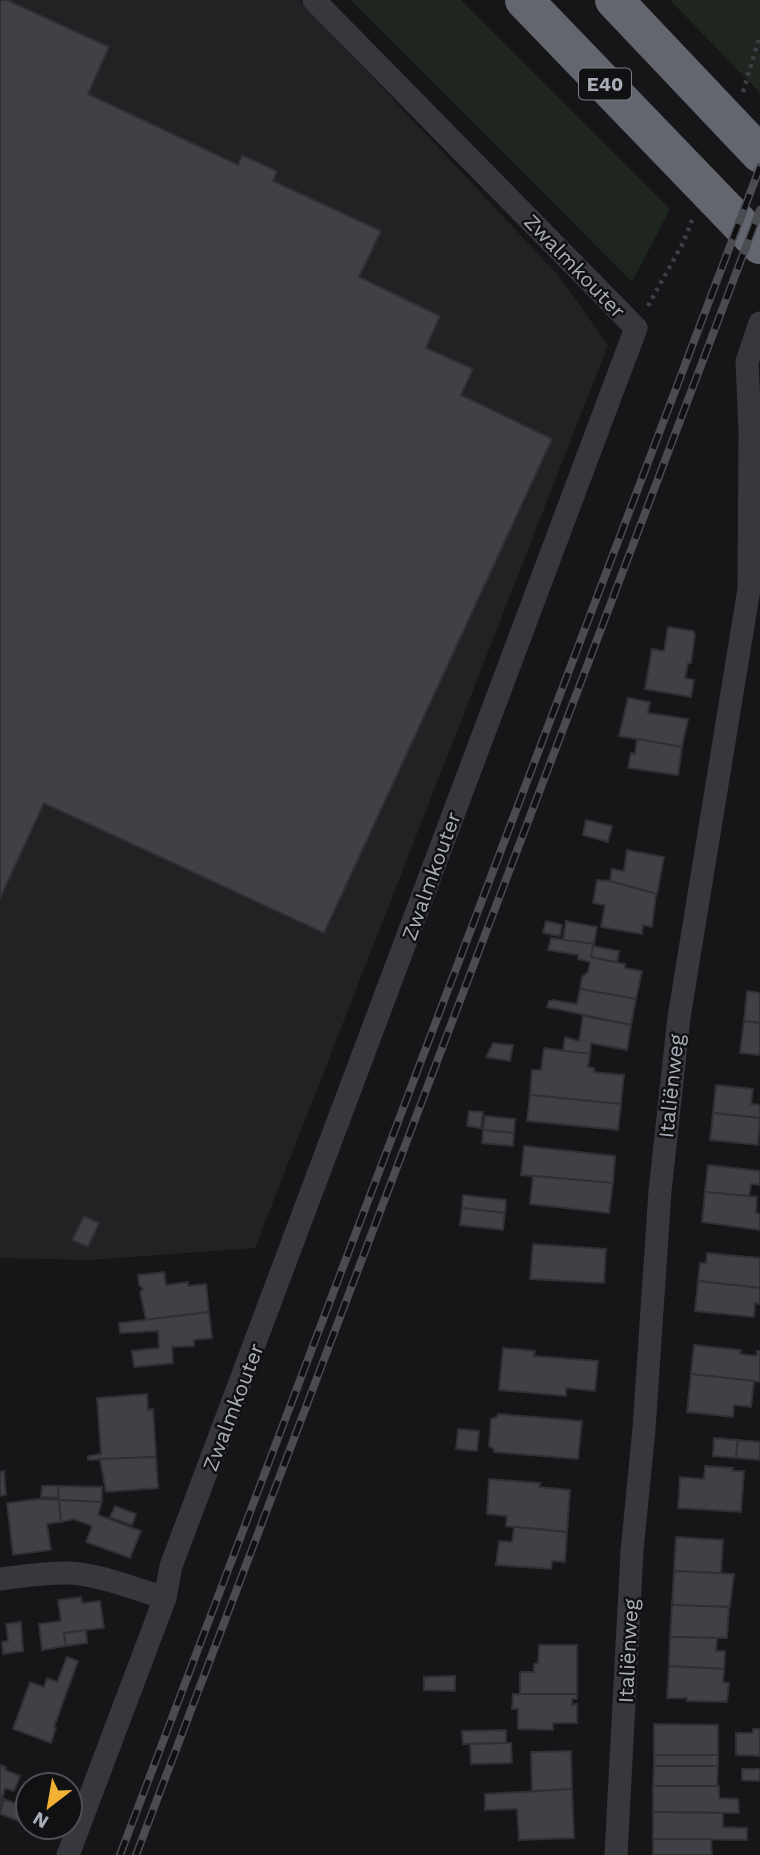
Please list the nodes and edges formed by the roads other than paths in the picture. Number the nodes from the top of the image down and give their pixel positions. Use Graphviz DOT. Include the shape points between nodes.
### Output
graph roads {
  1 [pos="314,0"];
  2 [pos="524,0"];
  3 [pos="614,0"];
  4 [pos="760,154"];
  5 [pos="760,245"];
  6 [pos="760,323"];
  7 [pos="0,1579"];
  8 [pos="165,1598"];
  9 [pos="68,1855"];
  10 [pos="616,1855"];
  1 -- 8 [label="street, Zwalmkouter" via="636,328 172,1566"];
  2 -- 5 [label="highway, E40"];
  3 -- 4 [label="highway"];
  6 -- 10 [label="street, Italiënweg" via="747,362 749,589 679,1017 660,1191 632,1551"];
  7 -- 8 [label="street" via="72,1573"];
  8 -- 9 [label="street, Zwalmkouter"];
}
